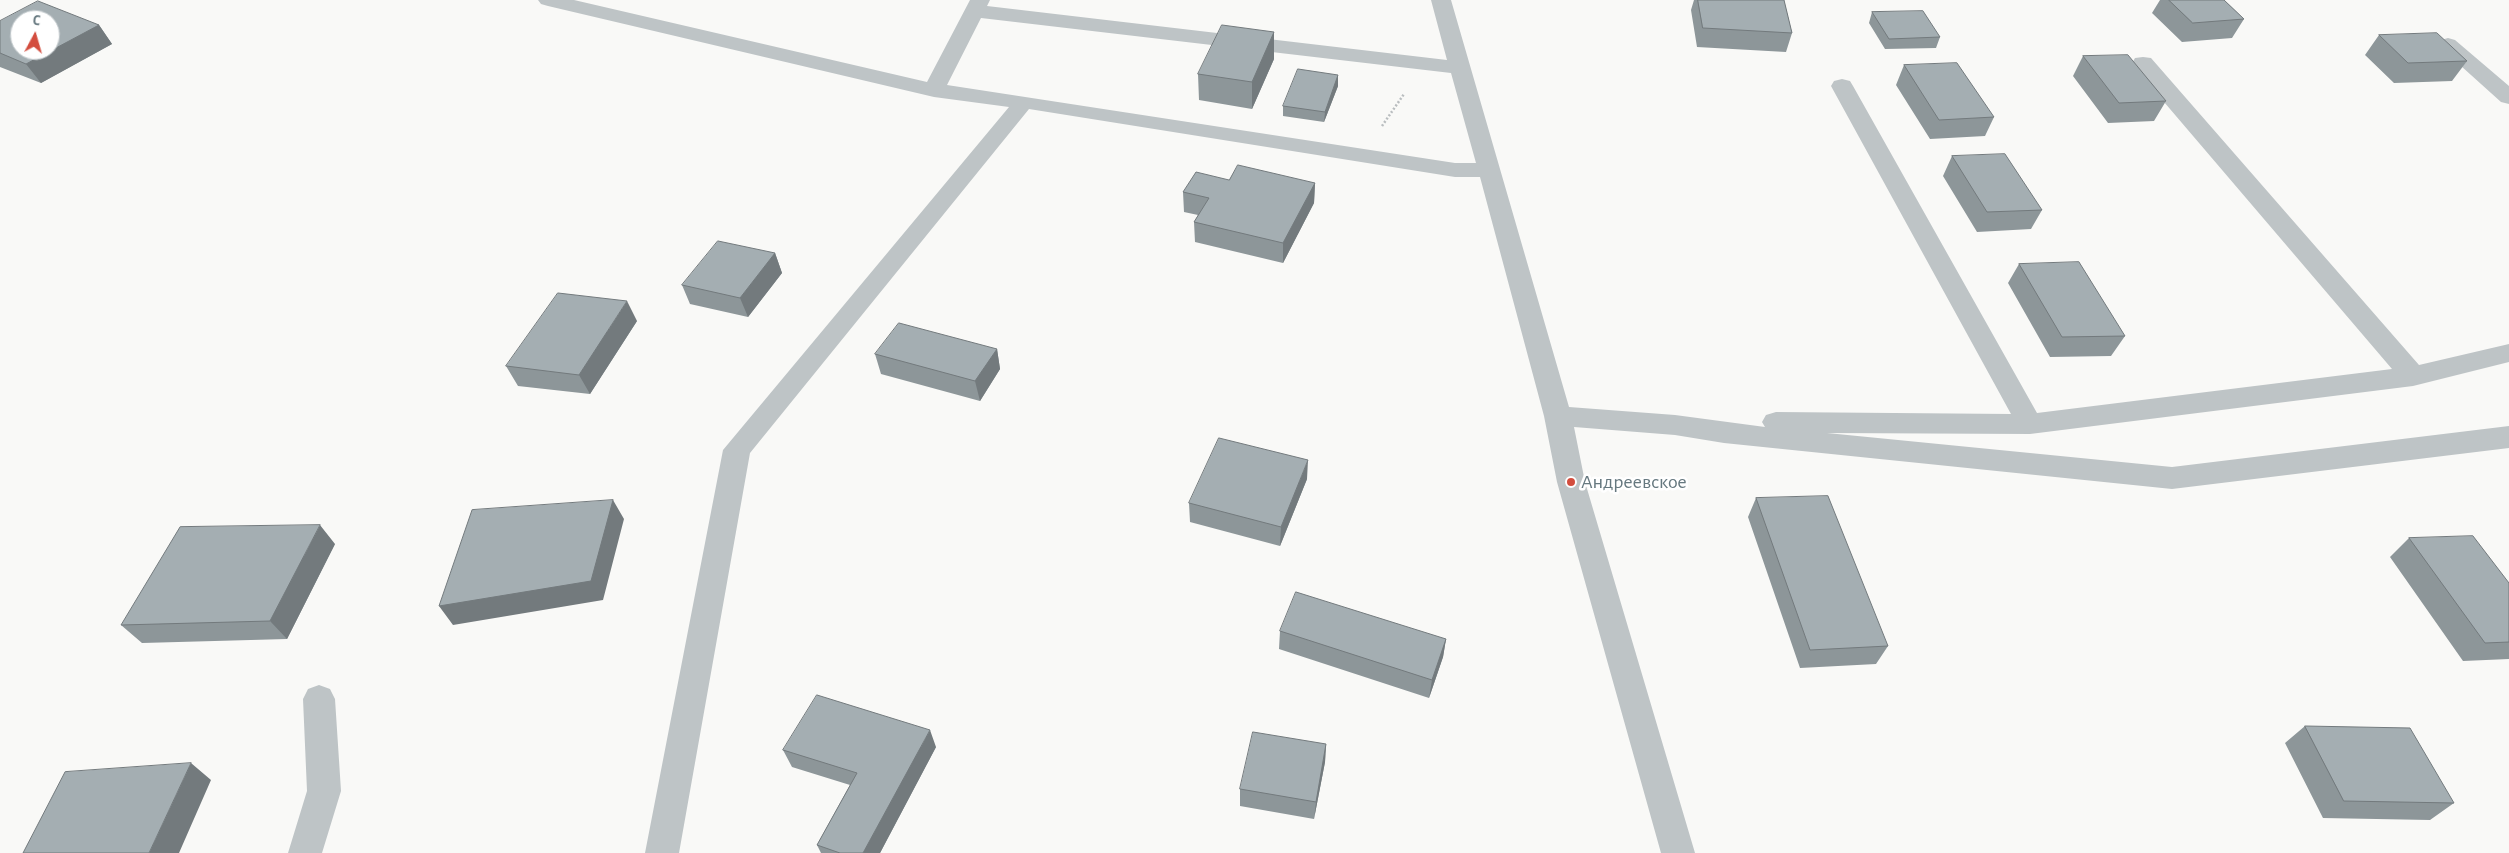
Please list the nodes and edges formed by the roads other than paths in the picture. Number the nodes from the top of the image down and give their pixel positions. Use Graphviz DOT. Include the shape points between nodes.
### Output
graph roads {
  1 [pos="548,0"];
  2 [pos="1441,0"];
  3 [pos="977,6"];
  4 [pos="2448,44"];
  5 [pos="2143,63"];
  6 [pos="1460,68"];
  7 [pos="1842,86"];
  8 [pos="934,90"];
  9 [pos="2509,97"];
  10 [pos="1024,102"];
  11 [pos="1489,170"];
  12 [pos="2509,353"];
  13 [pos="2413,376"];
  14 [pos="1558,416"];
  15 [pos="2030,424"];
  16 [pos="1675,426"];
  17 [pos="2509,437"];
  18 [pos="319,699"];
  19 [pos="306,853"];
  20 [pos="662,853"];
  21 [pos="1678,853"];
  1 -- 8 [label="street"];
  2 -- 6 [label="street"];
  3 -- 6 [label="street"];
  3 -- 8 [label="street"];
  4 -- 9 [label="street"];
  5 -- 13 [label="street"];
  6 -- 11 [label="street"];
  7 -- 15 [label="street"];
  8 -- 10 [label="street"];
  10 -- 11 [label="street" via="1455,170"];
  10 -- 20 [label="street" via="737,450"];
  11 -- 14 [label="street"];
  12 -- 13 [label="street"];
  13 -- 15 [label="street"];
  14 -- 16 [label="street"];
  14 -- 21 [label="street" via="1571,482"];
  15 -- 16 [label="street" via="1719,422"];
  16 -- 17 [label="street" via="2172,478"];
  18 -- 19 [label="street" via="324,791"];
}
